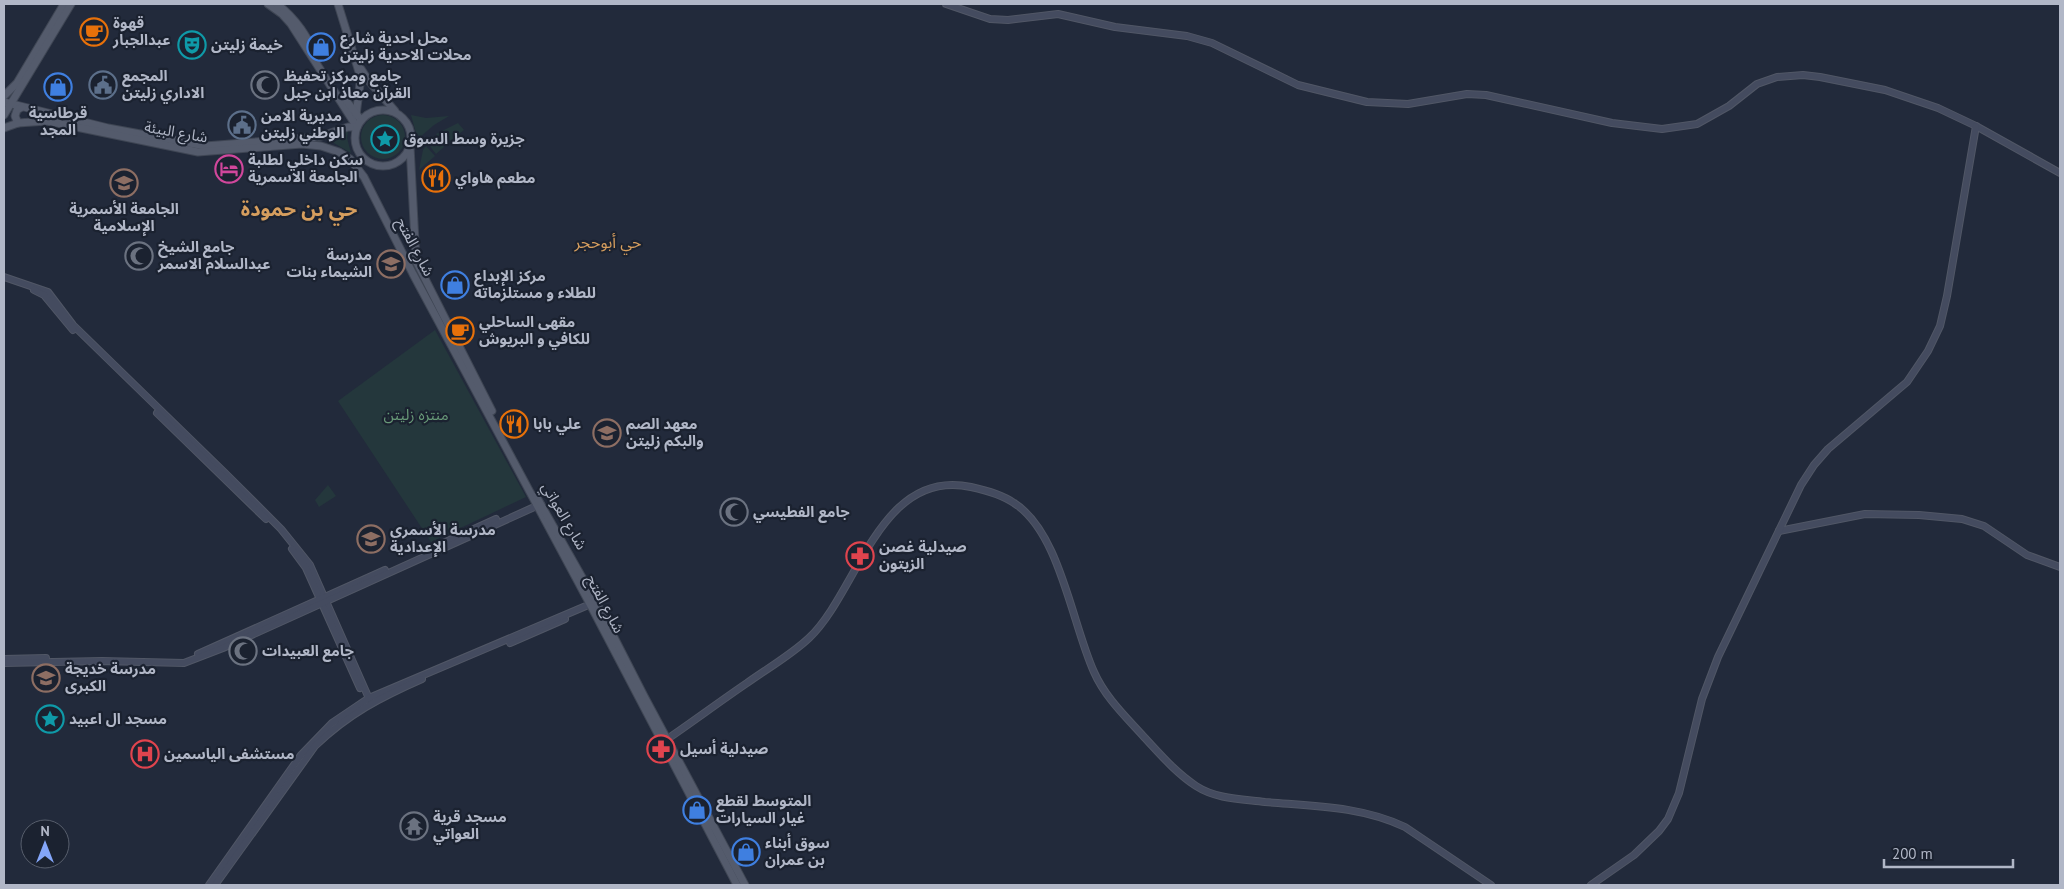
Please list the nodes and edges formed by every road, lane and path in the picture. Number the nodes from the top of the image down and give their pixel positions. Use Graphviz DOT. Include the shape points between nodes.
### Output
graph roads {
  1 [pos="64,4"];
  2 [pos="71,4"];
  3 [pos="268,4"];
  4 [pos="277,4"];
  5 [pos="338,4"];
  6 [pos="342,4"];
  7 [pos="946,4"];
  8 [pos="4,96"];
  9 [pos="8,103"];
  10 [pos="22,107"];
  11 [pos="356,113"];
  12 [pos="397,113"];
  13 [pos="4,115"];
  14 [pos="18,123"];
  15 [pos="358,125"];
  16 [pos="1976,126"];
  17 [pos="4,128"];
  18 [pos="108,130"];
  19 [pos="410,146"];
  20 [pos="363,158"];
  21 [pos="350,159"];
  22 [pos="2060,173"];
  23 [pos="364,177"];
  24 [pos="4,279"];
  25 [pos="538,503"];
  26 [pos="1779,531"];
  27 [pos="2060,567"];
  28 [pos="323,601"];
  29 [pos="594,605"];
  30 [pos="4,659"];
  31 [pos="4,663"];
  32 [pos="368,701"];
  33 [pos="665,741"];
  34 [pos="209,885"];
  35 [pos="215,885"];
  36 [pos="737,885"];
  37 [pos="745,885"];
  38 [pos="1491,885"];
  39 [pos="1591,885"];
  1 -- 8 [label="main road" via="17,83"];
  2 -- 9 [label="main road"];
  3 -- 15 [label="main road" via="291,24"];
  4 -- 11 [label="main road" via="297,22 329,79"];
  5 -- 11 [label="main road" via="359,72"];
  6 -- 12 [label="main road" via="360,68"];
  7 -- 16 [label="street" via="990,20 1058,14 1115,27 1187,36 1212,43 1298,85 1367,102 1408,104 1467,94 1486,95 1612,123 1662,129 1697,124 1777,76 1803,75 1885,90 1938,108"];
  9 -- 10 [label="main road, شارع البيئة"];
  9 -- 13 [label="main road"];
  10 -- 14 [label="main road" via="15,116"];
  10 -- 18 [label="main road, شارع البيئة"];
  11 -- 15 [label="main road"];
  12 -- 15 [label="main road" via="374,111"];
  12 -- 19 [label="main road" via="411,131"];
  14 -- 17 [label="main road, شارع البيئة"];
  14 -- 18 [label="main road, شارع البيئة" via="46,121"];
  15 -- 18 [label="main road, شارع البيئة" via="319,137 213,146"];
  15 -- 20 [label="main road" via="355,139"];
  16 -- 22 [label="street"];
  16 -- 26 [label="street" via="1947,296 1940,326 1928,351 1907,382 1828,449 1814,465"];
  18 -- 21 [label="main road, شارع البيئة" via="198,152 302,144 321,146"];
  19 -- 20 [label="main road" via="401,160 394,164 377,165"];
  19 -- 25 [label="main road, شارع العواتي" via="413,235 419,269"];
  20 -- 21 [label="main road"];
  20 -- 23 [label="main road"];
  21 -- 23 [label="main road, شارع البيئة"];
  23 -- 25 [label="main road, شارع الفتح"];
  24 -- 28 [label="street" via="48,292 73,325 281,529 310,565"];
  25 -- 28 [label="street"];
  25 -- 29 [label="main road, شارع العواتي"];
  26 -- 27 [label="street" via="1865,514 1962,519 1984,526 2028,555"];
  26 -- 39 [label="street" via="1718,657 1702,699 1679,793 1668,819 1634,855"];
  28 -- 30 [label="street" via="183,659"];
  28 -- 31 [label="street" via="184,663"];
  28 -- 32 [label="street"];
  29 -- 32 [label="street"];
  29 -- 33 [label="main road, شارع العواتي"];
  32 -- 34 [label="street" via="332,723 308,747"];
  32 -- 35 [label="street" via="315,746"];
  33 -- 36 [label="main road"];
  33 -- 37 [label="main road, شارع العواتي"];
  33 -- 38 [label="street" via="794,650 818,628 874,536 902,505 940,486 963,485 988,490 1014,503 1034,521 1049,547 1087,655 1102,687 1180,775 1198,788 1226,798 1341,809 1383,817 1405,827"];
}
